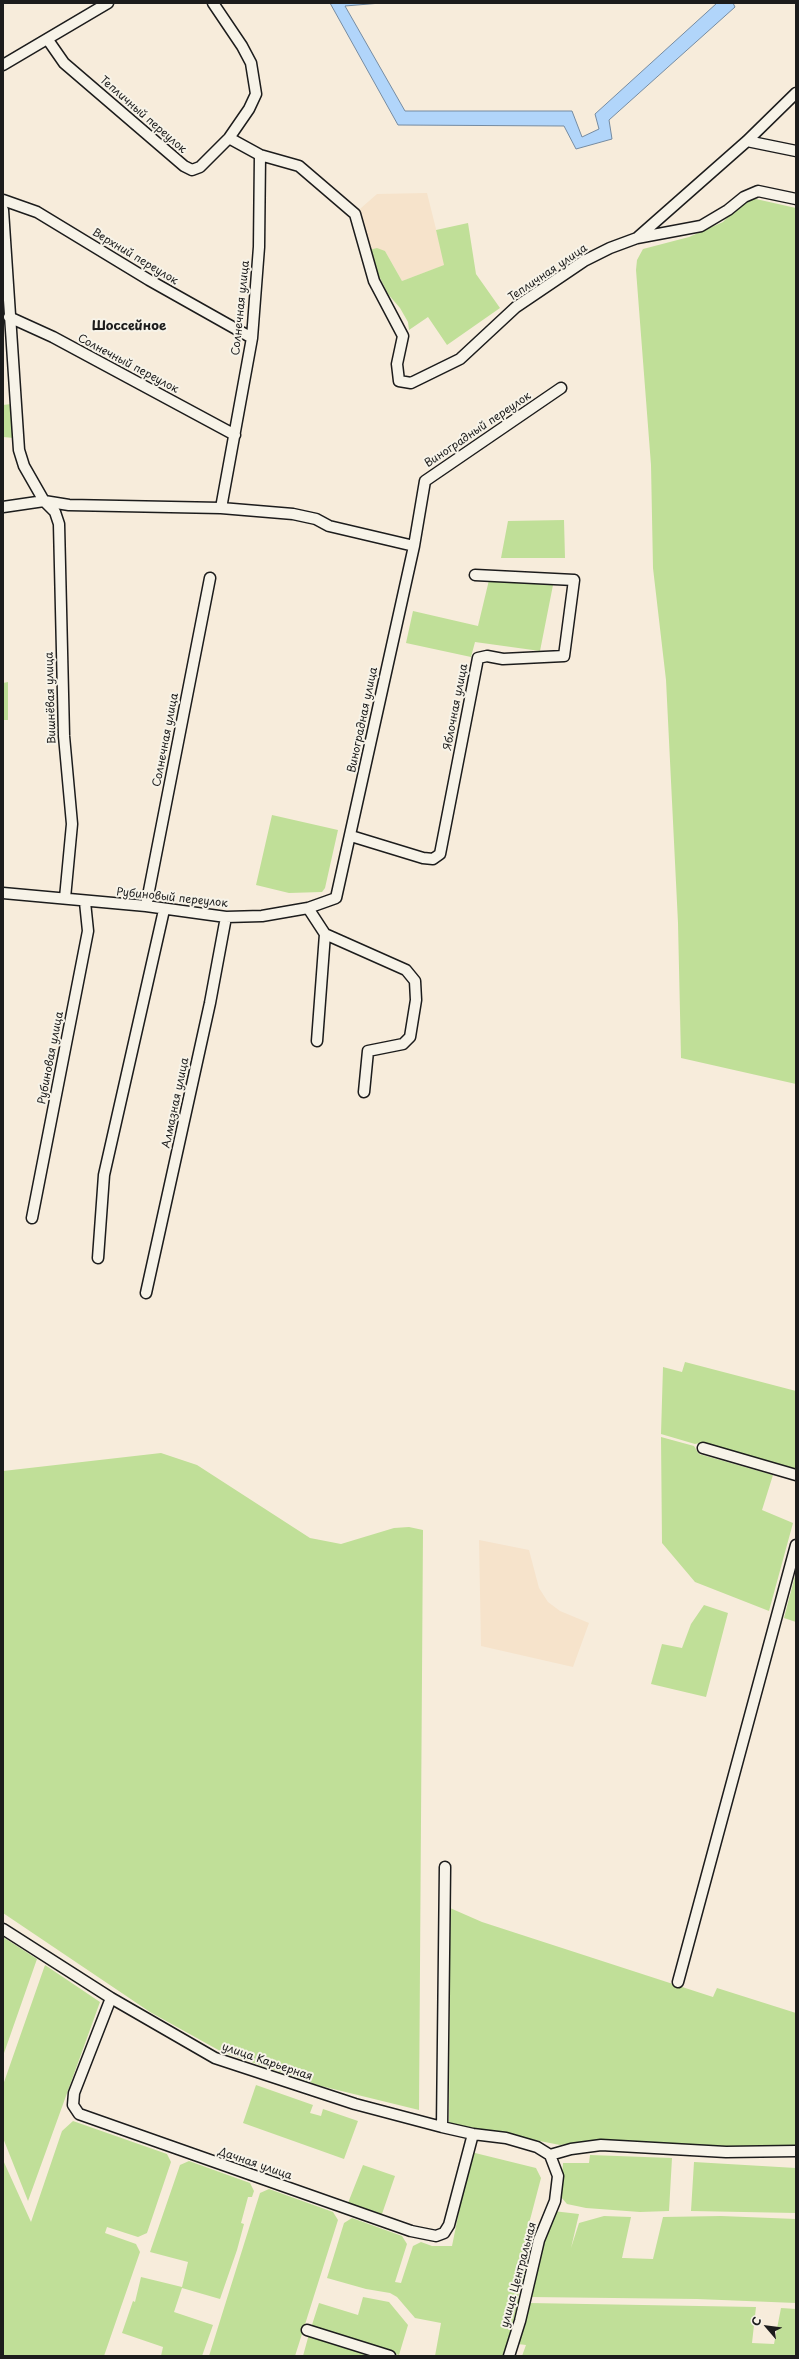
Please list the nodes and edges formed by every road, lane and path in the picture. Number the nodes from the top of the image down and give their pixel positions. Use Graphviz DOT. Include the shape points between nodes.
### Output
graph roads {
  1 [pos="108,3"];
  2 [pos="213,3"];
  3 [pos="48,40"];
  4 [pos="3,65"];
  5 [pos="796,93"];
  6 [pos="229,138"];
  7 [pos="747,141"];
  8 [pos="796,151"];
  9 [pos="260,155"];
  10 [pos="796,199"];
  11 [pos="3,200"];
  12 [pos="3,210"];
  13 [pos="637,238"];
  14 [pos="9,317"];
  15 [pos="252,338"];
  16 [pos="561,388"];
  17 [pos="235,435"];
  18 [pos="44,501"];
  19 [pos="3,507"];
  20 [pos="221,508"];
  21 [pos="414,546"];
  22 [pos="476,576"];
  23 [pos="210,578"];
  24 [pos="350,836"];
  25 [pos="3,893"];
  26 [pos="65,898"];
  27 [pos="336,898"];
  28 [pos="85,902"];
  29 [pos="146,906"];
  30 [pos="308,908"];
  31 [pos="164,910"];
  32 [pos="226,917"];
  33 [pos="325,934"];
  34 [pos="316,1041"];
  35 [pos="364,1092"];
  36 [pos="32,1218"];
  37 [pos="98,1258"];
  38 [pos="146,1293"];
  39 [pos="703,1448"];
  40 [pos="796,1475"];
  41 [pos="796,1545"];
  42 [pos="445,1867"];
  43 [pos="3,1929"];
  44 [pos="678,1982"];
  45 [pos="111,1998"];
  46 [pos="442,2127"];
  47 [pos="473,2134"];
  48 [pos="796,2150"];
  49 [pos="550,2155"];
  50 [pos="307,2330"];
  51 [pos="390,2356"];
  52 [pos="509,2356"];
  1 -- 3 [label="street"];
  2 -- 6 [label="street" via="251,64 256,94"];
  3 -- 4 [label="street"];
  3 -- 6 [label="street, Тепличный переулок" via="64,63 184,166 192,170 200,167"];
  5 -- 7 [label="street"];
  6 -- 9 [label="street, Тепличная улица"];
  7 -- 8 [label="street"];
  7 -- 13 [label="street"];
  9 -- 13 [label="street, Тепличная улица" via="299,166 354,214 374,281 403,336 397,364 399,381 412,383 460,359 516,307 584,261"];
  9 -- 15 [label="street, Солнечная улица" via="259,247"];
  10 -- 13 [label="street" via="758,191 744,197 701,226"];
  11 -- 15 [label="street, Верхний переулок" via="36,212"];
  12 -- 14 [label="street, Вишнёвая улица"];
  14 -- 17 [label="street, Солнечный переулок" via="53,337"];
  14 -- 18 [label="street, Вишнёвая улица" via="19,450 24,466"];
  15 -- 17 [label="street, Солнечная улица"];
  16 -- 21 [label="street, Виноградный переулок" via="425,481"];
  17 -- 20 [label="street, Солнечная улица"];
  18 -- 19 [label="street"];
  18 -- 20 [label="street" via="69,505"];
  18 -- 26 [label="street, Вишнёвая улица" via="55,512 59,524 64,736 72,824"];
  20 -- 21 [label="street" via="316,518 329,526"];
  21 -- 24 [label="street, Виноградная улица"];
  22 -- 24 [label="street, Яблочная улица" via="574,580 564,656 478,658 440,854 433,860"];
  23 -- 29 [label="street, Солнечная улица"];
  24 -- 27 [label="street, Виноградная улица"];
  25 -- 26 [label="street, Рубиновый переулок"];
  26 -- 28 [label="street, Рубиновый переулок"];
  27 -- 30 [label="street, Рубиновый переулок"];
  28 -- 29 [label="street, Рубиновый переулок"];
  28 -- 36 [label="street, Рубиновая улица" via="88,931"];
  29 -- 31 [label="street, Рубиновый переулок"];
  30 -- 32 [label="street, Рубиновый переулок" via="262,916"];
  30 -- 33 [label="street"];
  31 -- 32 [label="street, Рубиновый переулок"];
  31 -- 37 [label="street" via="104,1175"];
  32 -- 38 [label="street, Алмазная улица" via="210,1003"];
  33 -- 34 [label="street"];
  33 -- 35 [label="street" via="406,970 415,981 416,1000 410,1037 403,1044 368,1051"];
  39 -- 40 [label="street"];
  41 -- 44 [label="street"];
  42 -- 46 [label="street"];
  43 -- 45 [label="street, улица Карьерная"];
  45 -- 46 [label="street, улица Карьерная" via="215,2058 355,2104"];
  45 -- 47 [label="street, Дачная улица" via="74,2092 73,2105 79,2114 411,2231 436,2236 444,2233 448,2225"];
  46 -- 47 [label="street, улица Карьерная"];
  47 -- 49 [label="street, улица Карьерная" via="506,2138 537,2147"];
  48 -- 49 [label="street" via="726,2152 601,2145"];
  49 -- 52 [label="street, улица Центральная" via="556,2164 558,2176 555,2201 539,2240"];
  50 -- 51 [label="street"];
}
